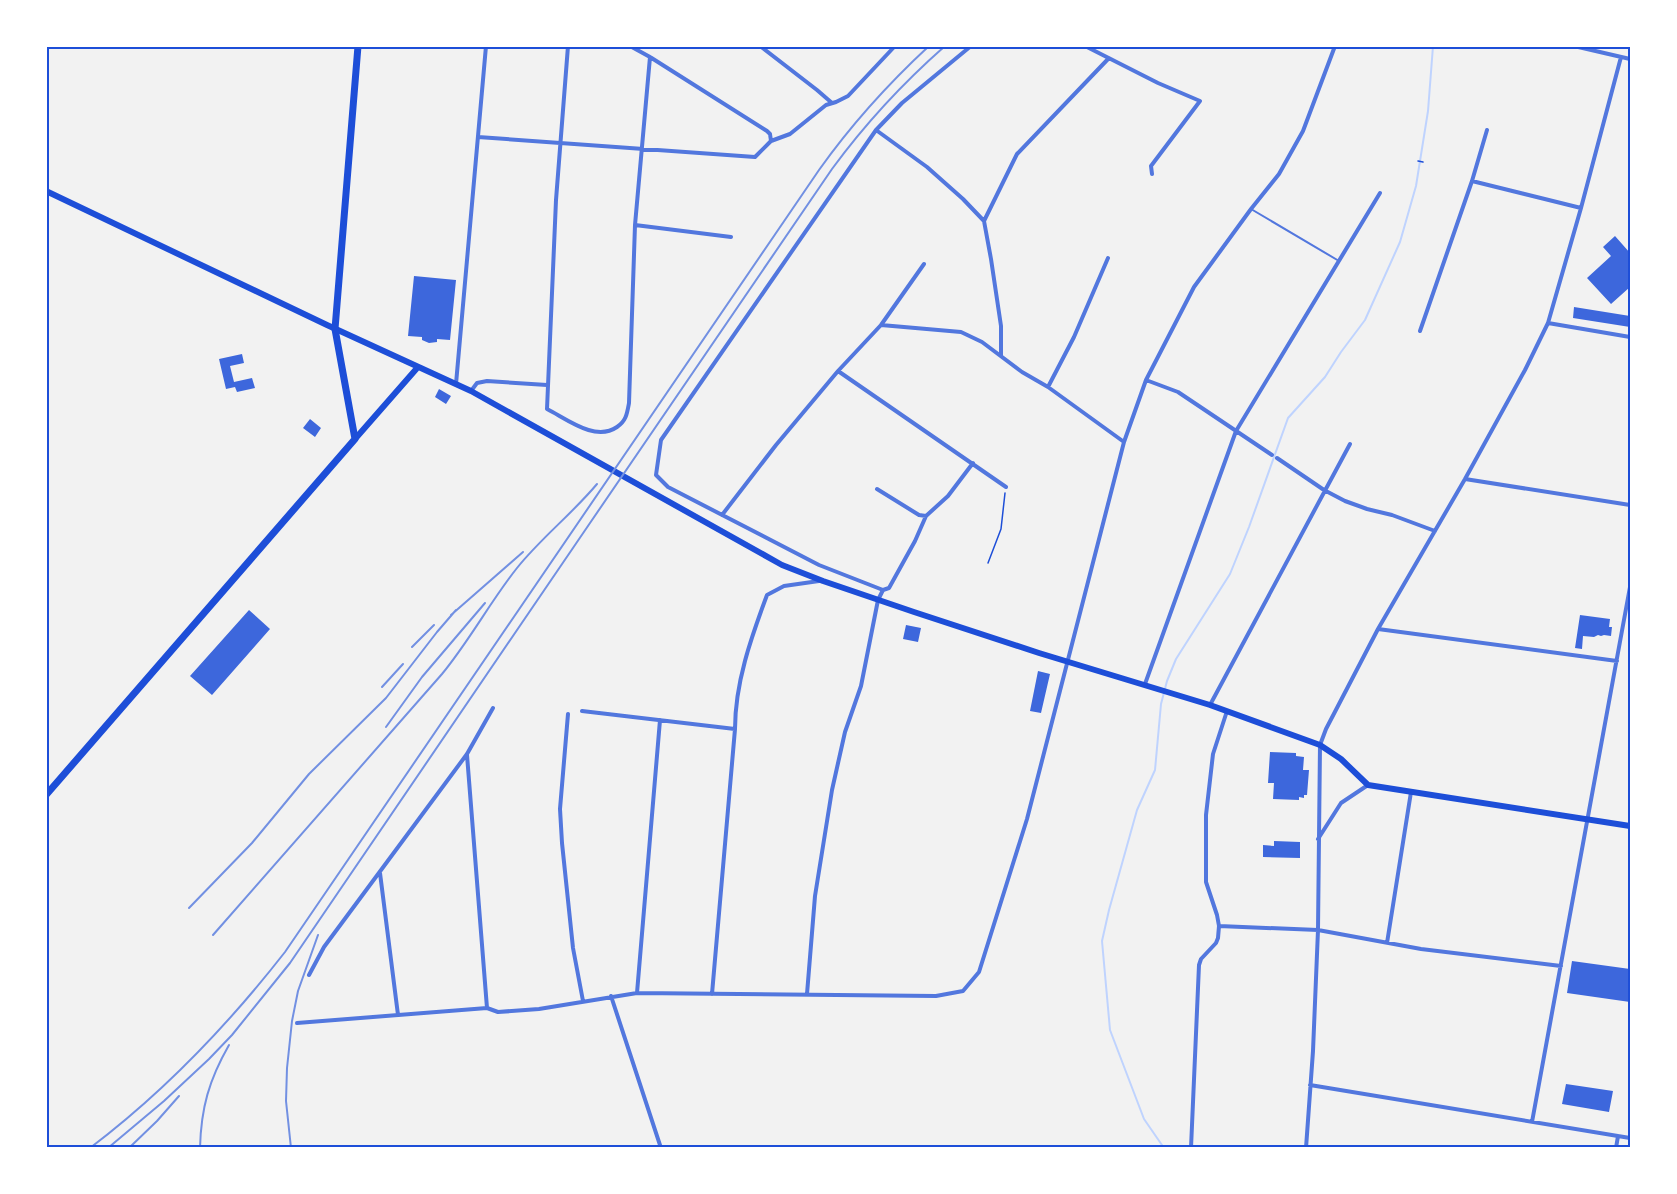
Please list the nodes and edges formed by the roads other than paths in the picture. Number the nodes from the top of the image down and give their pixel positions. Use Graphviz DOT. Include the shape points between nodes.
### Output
graph roads {
  1 [pos="358,46"];
  2 [pos="486,46"];
  3 [pos="568,46"];
  4 [pos="630,46"];
  5 [pos="760,46"];
  6 [pos="895,46"];
  7 [pos="970,46"];
  8 [pos="1085,46"];
  9 [pos="1335,46"];
  10 [pos="1574,46"];
  11 [pos="650,57"];
  12 [pos="1621,57"];
  13 [pos="1109,58"];
  14 [pos="1630,58"];
  15 [pos="832,103"];
  16 [pos="876,130"];
  17 [pos="1487,130"];
  18 [pos="478,137"];
  19 [pos="771,141"];
  20 [pos="561,142"];
  21 [pos="642,148"];
  22 [pos="1152,174"];
  23 [pos="1472,181"];
  24 [pos="46,191"];
  25 [pos="1380,193"];
  26 [pos="1581,208"];
  27 [pos="1251,209"];
  28 [pos="984,221"];
  29 [pos="635,225"];
  30 [pos="731,237"];
  31 [pos="1108,258"];
  32 [pos="1339,261"];
  33 [pos="924,264"];
  34 [pos="1548,323"];
  35 [pos="882,325"];
  36 [pos="336,329"];
  37 [pos="1420,331"];
  38 [pos="1630,336"];
  39 [pos="1001,355"];
  40 [pos="418,367"];
  41 [pos="838,371"];
  42 [pos="1146,380"];
  43 [pos="456,384"];
  44 [pos="548,385"];
  45 [pos="1048,387"];
  46 [pos="471,391"];
  47 [pos="1236,430"];
  48 [pos="355,439"];
  49 [pos="1124,442"];
  50 [pos="1350,444"];
  51 [pos="1272,455"];
  52 [pos="1277,458"];
  53 [pos="973,463"];
  54 [pos="1465,479"];
  55 [pos="1006,486"];
  56 [pos="877,489"];
  57 [pos="1324,490"];
  58 [pos="1630,505"];
  59 [pos="722,515"];
  60 [pos="926,516"];
  61 [pos="1435,531"];
  62 [pos="823,581"];
  63 [pos="1630,587"];
  64 [pos="883,590"];
  65 [pos="878,600"];
  66 [pos="1378,629"];
  67 [pos="1067,660"];
  68 [pos="1617,661"];
  69 [pos="1145,684"];
  70 [pos="1210,705"];
  71 [pos="493,708"];
  72 [pos="1227,710"];
  73 [pos="582,711"];
  74 [pos="568,714"];
  75 [pos="660,720"];
  76 [pos="735,729"];
  77 [pos="1320,745"];
  78 [pos="467,754"];
  79 [pos="1368,784"];
  80 [pos="1411,792"];
  81 [pos="46,795"];
  82 [pos="1587,819"];
  83 [pos="1630,826"];
  84 [pos="1318,839"];
  85 [pos="380,872"];
  86 [pos="1219,926"];
  87 [pos="1318,930"];
  88 [pos="1386,944"];
  89 [pos="1561,966"];
  90 [pos="309,975"];
  91 [pos="637,993"];
  92 [pos="712,994"];
  93 [pos="807,994"];
  94 [pos="611,996"];
  95 [pos="583,1001"];
  96 [pos="487,1008"];
  97 [pos="398,1015"];
  98 [pos="297,1023"];
  99 [pos="1310,1086"];
  100 [pos="1532,1122"];
  101 [pos="1618,1136"];
  102 [pos="1630,1138"];
  103 [pos="661,1148"];
  104 [pos="1191,1148"];
  105 [pos="1306,1148"];
  106 [pos="1616,1148"];
  1 -- 36 [label="main road"];
  2 -- 18 [label="street"];
  3 -- 20 [label="street"];
  4 -- 11 [label="street"];
  5 -- 15 [label="street"];
  6 -- 15 [label="street" via="848,96"];
  7 -- 16 [label="street"];
  8 -- 13 [label="street"];
  9 -- 27 [label="street" via="1303,131 1279,174"];
  10 -- 12 [label="street"];
  11 -- 19 [label="street" via="767,131"];
  11 -- 21 [label="street"];
  12 -- 14 [label="street"];
  12 -- 26 [label="street"];
  13 -- 22 [label="street" via="1200,101 1151,166"];
  13 -- 28 [label="street" via="1017,154"];
  15 -- 19 [label="street" via="790,134"];
  16 -- 28 [label="street" via="927,167"];
  16 -- 59 [label="street" via="661,440 656,475 668,487"];
  17 -- 23 [label="street"];
  18 -- 20 [label="street"];
  18 -- 43 [label="street"];
  19 -- 21 [label="street" via="755,157"];
  20 -- 21 [label="street"];
  20 -- 44 [label="street"];
  21 -- 29 [label="street"];
  23 -- 26 [label="street"];
  23 -- 37 [label="street"];
  24 -- 36 [label="main road"];
  25 -- 32 [label="street"];
  26 -- 34 [label="street"];
  27 -- 32 [label="lane"];
  27 -- 42 [label="street" via="1194,287"];
  28 -- 39 [label="street" via="1001,326"];
  29 -- 30 [label="street"];
  29 -- 44 [label="street" via="627,416 606,433 589,431 547,409"];
  31 -- 45 [label="street"];
  32 -- 47 [label="street"];
  33 -- 35 [label="street"];
  34 -- 38 [label="street"];
  34 -- 54 [label="street"];
  35 -- 39 [label="street" via="961,332"];
  35 -- 41 [label="street"];
  36 -- 40 [label="main road"];
  36 -- 48 [label="main road"];
  39 -- 45 [label="street"];
  40 -- 43 [label="main road"];
  40 -- 48 [label="main road"];
  41 -- 53 [label="street"];
  41 -- 59 [label="street"];
  42 -- 47 [label="street" via="1178,392"];
  42 -- 49 [label="street"];
  43 -- 46 [label="main road"];
  44 -- 46 [label="street" via="487,381 477,383"];
  45 -- 49 [label="street"];
  46 -- 62 [label="main road" via="782,565"];
  47 -- 51 [label="street"];
  47 -- 69 [label="street"];
  48 -- 81 [label="main road"];
  49 -- 67 [label="street"];
  50 -- 57 [label="street"];
  52 -- 57 [label="street"];
  53 -- 55 [label="street"];
  53 -- 60 [label="street" via="948,496"];
  54 -- 58 [label="street"];
  54 -- 61 [label="street"];
  56 -- 60 [label="street"];
  57 -- 61 [label="street" via="1356,506"];
  57 -- 70 [label="street"];
  59 -- 64 [label="street" via="819,565"];
  60 -- 64 [label="street" via="889,588"];
  61 -- 66 [label="street"];
  62 -- 65 [label="main road"];
  62 -- 76 [label="street" via="784,586 767,595 748,647"];
  63 -- 68 [label="street"];
  64 -- 65 [label="street"];
  65 -- 67 [label="main road"];
  65 -- 93 [label="street" via="861,686 845,732 832,790 815,896"];
  66 -- 68 [label="street"];
  66 -- 77 [label="street"];
  67 -- 69 [label="main road"];
  67 -- 93 [label="street" via="1027,819 979,972 963,991 936,996"];
  68 -- 82 [label="street"];
  69 -- 70 [label="main road"];
  70 -- 72 [label="main road"];
  71 -- 78 [label="street"];
  72 -- 77 [label="main road"];
  72 -- 86 [label="street" via="1213,754 1206,815 1206,882"];
  73 -- 75 [label="street"];
  74 -- 95 [label="street" via="561,799 562,843"];
  75 -- 76 [label="street"];
  75 -- 91 [label="street"];
  76 -- 92 [label="street"];
  77 -- 79 [label="main road"];
  77 -- 84 [label="street"];
  78 -- 85 [label="street"];
  78 -- 96 [label="street"];
  79 -- 80 [label="main road"];
  79 -- 84 [label="street" via="1341,803"];
  80 -- 82 [label="main road"];
  80 -- 88 [label="street"];
  82 -- 83 [label="main road"];
  82 -- 89 [label="street"];
  84 -- 87 [label="street"];
  85 -- 90 [label="street" via="324,947"];
  85 -- 97 [label="street"];
  86 -- 87 [label="street"];
  86 -- 104 [label="street" via="1216,943 1199,965"];
  87 -- 88 [label="street"];
  87 -- 99 [label="street"];
  88 -- 89 [label="street"];
  89 -- 100 [label="street"];
  91 -- 92 [label="street"];
  91 -- 94 [label="street"];
  92 -- 93 [label="street"];
  94 -- 95 [label="street"];
  94 -- 103 [label="street"];
  95 -- 96 [label="street" via="498,1012"];
  96 -- 97 [label="street"];
  97 -- 98 [label="street"];
  99 -- 100 [label="street"];
  99 -- 105 [label="street"];
  100 -- 101 [label="street"];
  101 -- 102 [label="street"];
  101 -- 106 [label="street"];
}
